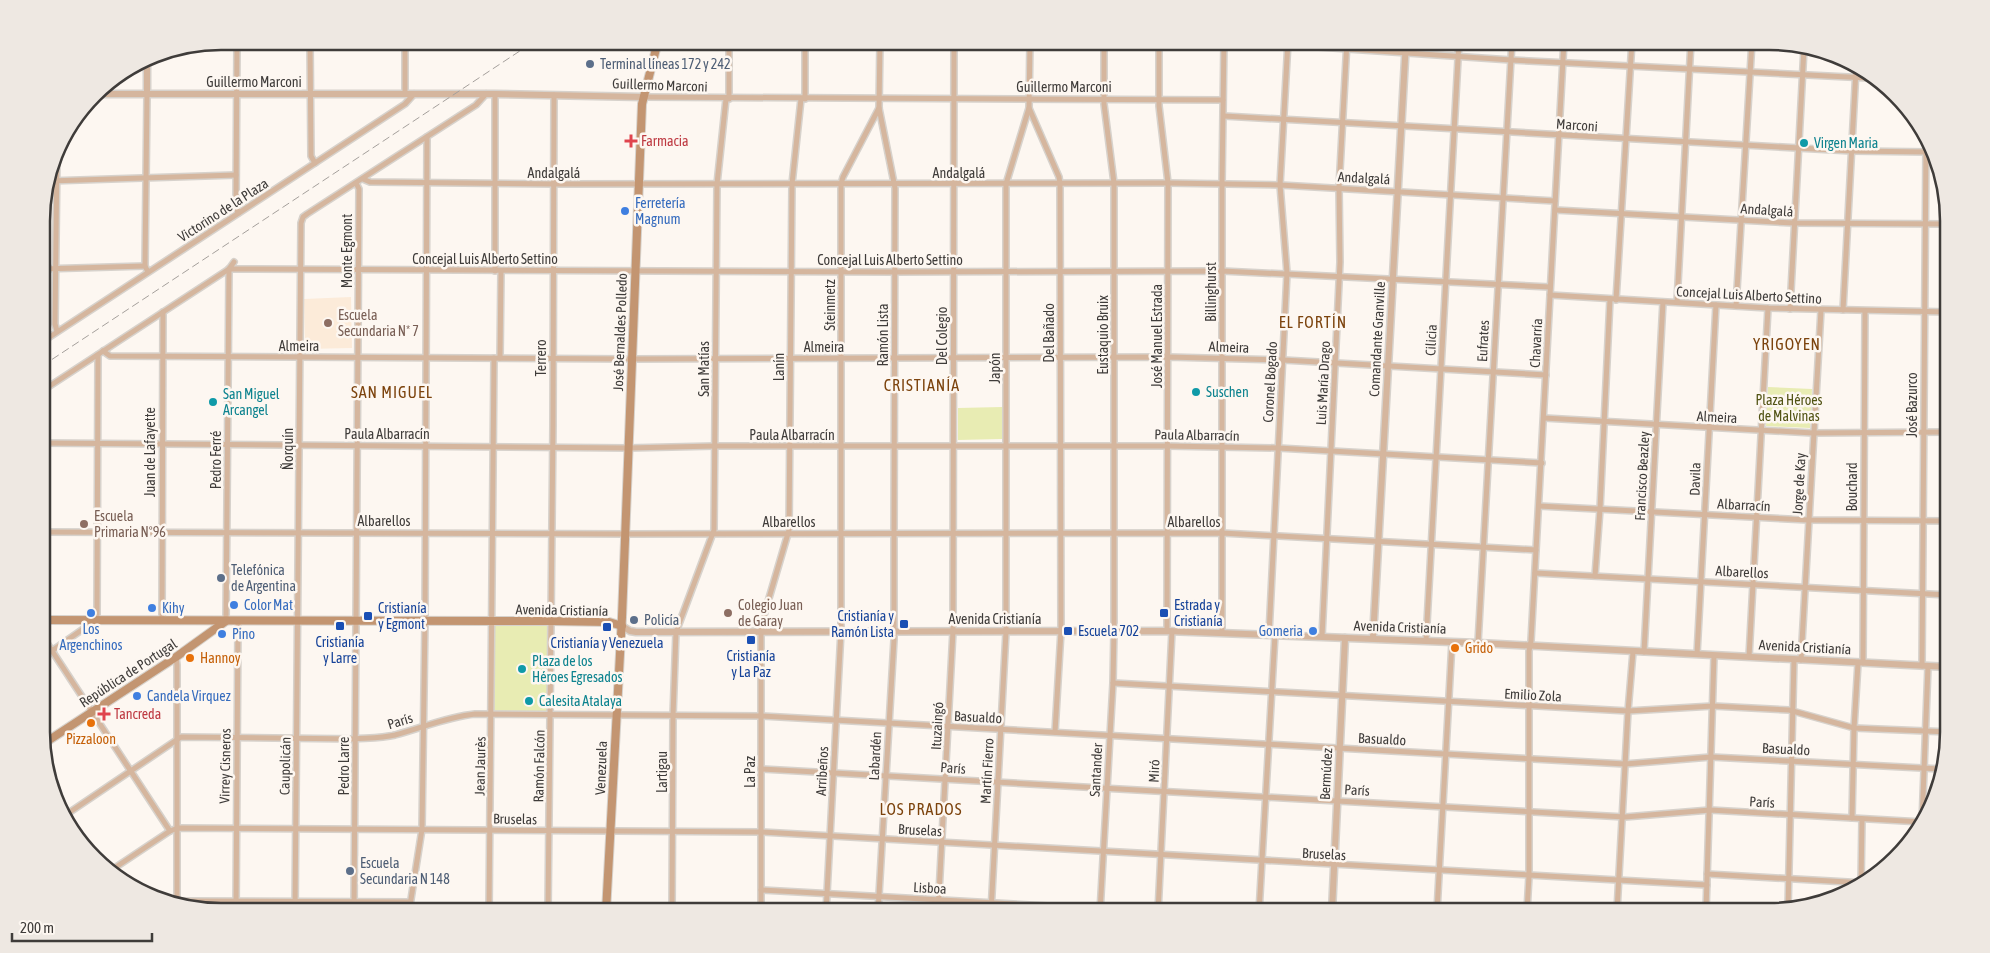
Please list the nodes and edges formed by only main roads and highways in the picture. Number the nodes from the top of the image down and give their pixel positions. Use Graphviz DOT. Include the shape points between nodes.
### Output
graph roads {
  1 [pos="656,50"];
  2 [pos="50,620"];
  3 [pos="226,622"];
  4 [pos="622,626"];
  5 [pos="50,739"];
  6 [pos="607,903"];
  1 -- 4 [label="main road, José Bernaldes Polledo" via="643,97 637,184"];
  2 -- 3 [label="main road, Avenida Cristianía"];
  3 -- 4 [label="main road, Avenida Cristianía" via="609,622"];
  3 -- 5 [label="main road, República de Portugal"];
  4 -- 6 [label="main road, Venezuela"];
}
